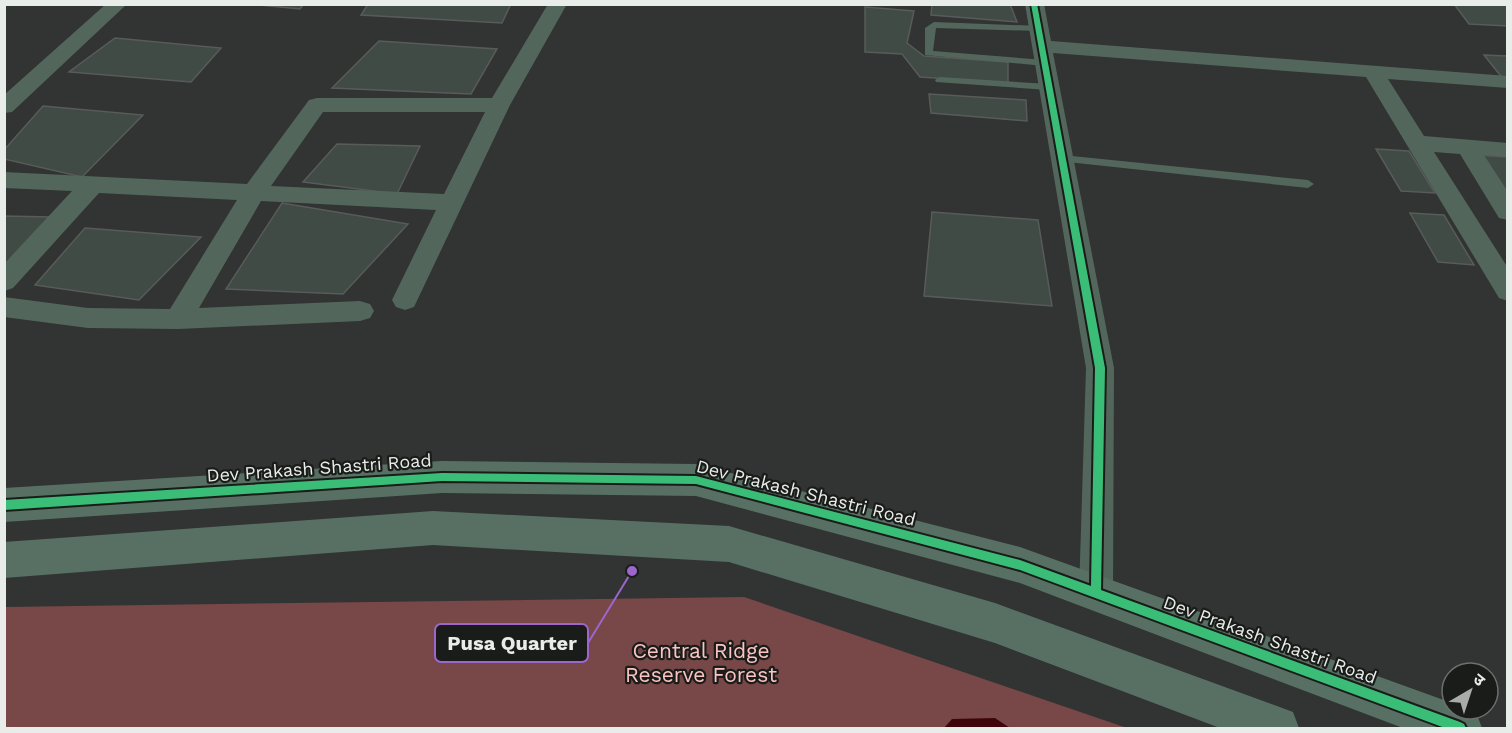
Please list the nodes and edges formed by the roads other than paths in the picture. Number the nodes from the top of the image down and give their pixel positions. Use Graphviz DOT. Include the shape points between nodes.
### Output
graph roads {
  1 [pos="118,4"];
  2 [pos="558,4"];
  3 [pos="1034,4"];
  4 [pos="1042,46"];
  5 [pos="1374,73"];
  6 [pos="940,80"];
  7 [pos="1508,82"];
  8 [pos="1049,87"];
  9 [pos="499,105"];
  10 [pos="4,107"];
  11 [pos="1417,143"];
  12 [pos="1467,147"];
  13 [pos="1508,150"];
  14 [pos="1062,159"];
  15 [pos="4,180"];
  16 [pos="93,184"];
  17 [pos="1308,184"];
  18 [pos="254,192"];
  19 [pos="452,203"];
  20 [pos="1508,212"];
  21 [pos="1500,268"];
  22 [pos="4,281"];
  23 [pos="1508,291"];
  24 [pos="405,300"];
  25 [pos="4,306"];
  26 [pos="360,311"];
  27 [pos="178,319"];
  28 [pos="4,505"];
  29 [pos="4,560"];
  30 [pos="1096,593"];
  31 [pos="1277,729"];
  32 [pos="1460,729"];
  1 -- 10 [label="street"];
  2 -- 9 [label="street"];
  3 -- 4 [label="street"];
  4 -- 4 [label="lane" via="934,25 930,28 928,53"];
  4 -- 5 [label="street"];
  4 -- 8 [label="street"];
  5 -- 7 [label="street"];
  5 -- 11 [label="street"];
  6 -- 8 [label="lane"];
  8 -- 14 [label="street"];
  9 -- 18 [label="street" via="317,105"];
  9 -- 19 [label="street"];
  11 -- 12 [label="street"];
  11 -- 21 [label="street"];
  12 -- 13 [label="street"];
  12 -- 20 [label="street"];
  14 -- 17 [label="lane"];
  14 -- 30 [label="street" via="1100,368"];
  15 -- 16 [label="street"];
  16 -- 18 [label="street"];
  16 -- 22 [label="street"];
  18 -- 19 [label="street"];
  18 -- 27 [label="street"];
  19 -- 24 [label="street"];
  21 -- 23 [label="street"];
  25 -- 27 [label="street" via="88,318"];
  26 -- 27 [label="street"];
  28 -- 30 [label="street, Dev Prakash Shastri Road" via="442,477 696,480 1020,564"];
  29 -- 31 [label="street" via="433,528 729,544 995,623"];
  30 -- 32 [label="street, Dev Prakash Shastri Road"];
}
